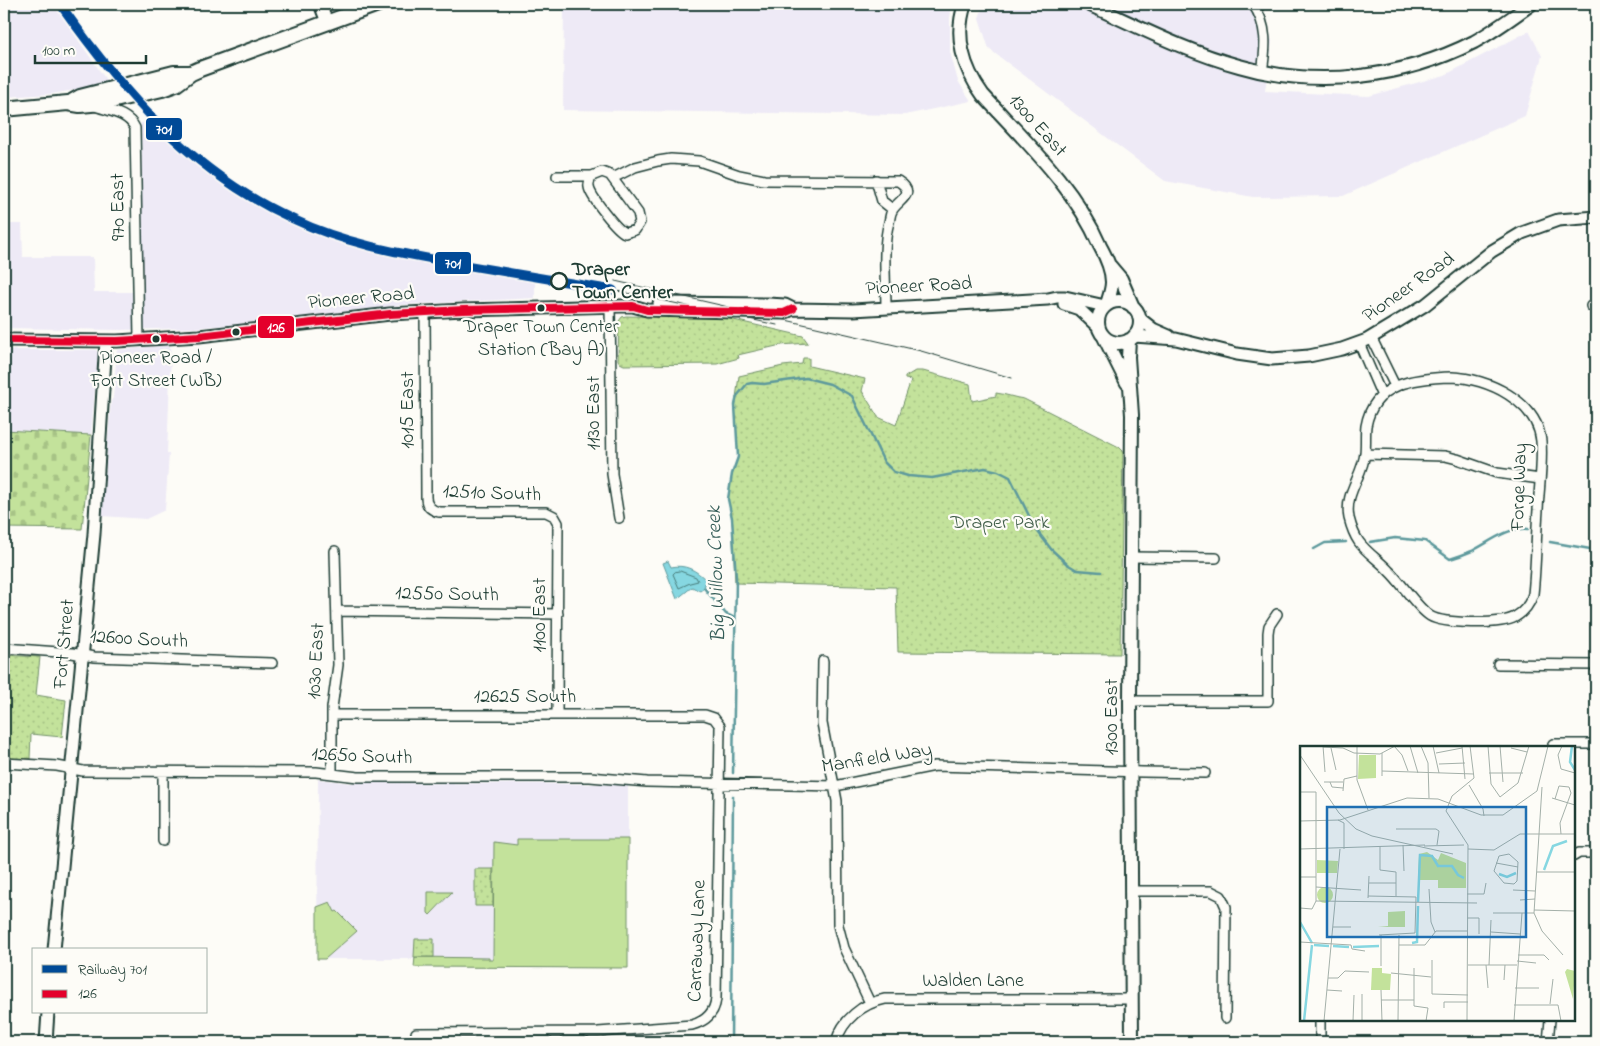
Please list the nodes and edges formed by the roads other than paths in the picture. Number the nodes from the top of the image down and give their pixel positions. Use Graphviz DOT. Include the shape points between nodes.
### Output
graph roads {
  1 [pos="320,4"];
  2 [pos="378,4"];
  3 [pos="965,4"];
  4 [pos="1088,4"];
  5 [pos="1253,4"];
  6 [pos="1531,4"];
  7 [pos="327,22"];
  8 [pos="1262,72"];
  9 [pos="191,73"];
  10 [pos="68,103"];
  11 [pos="90,104"];
  12 [pos="4,110"];
  13 [pos="558,176"];
  14 [pos="592,176"];
  15 [pos="613,178"];
  16 [pos="876,180"];
  17 [pos="892,209"];
  18 [pos="1596,217"];
  19 [pos="1110,266"];
  20 [pos="1048,300"];
  21 [pos="1106,305"];
  22 [pos="610,306"];
  23 [pos="886,308"];
  24 [pos="425,312"];
  25 [pos="1136,312"];
  26 [pos="1101,332"];
  27 [pos="1372,337"];
  28 [pos="1132,338"];
  29 [pos="139,339"];
  30 [pos="1176,339"];
  31 [pos="4,340"];
  32 [pos="106,340"];
  33 [pos="1358,343"];
  34 [pos="1395,386"];
  35 [pos="1131,392"];
  36 [pos="1382,396"];
  37 [pos="1365,454"];
  38 [pos="1540,479"];
  39 [pos="429,507"];
  40 [pos="554,516"];
  41 [pos="619,518"];
  42 [pos="335,551"];
  43 [pos="1131,556"];
  44 [pos="1216,558"];
  45 [pos="337,612"];
  46 [pos="558,614"];
  47 [pos="1277,614"];
  48 [pos="4,648"];
  49 [pos="82,655"];
  50 [pos="823,661"];
  51 [pos="272,663"];
  52 [pos="1498,664"];
  53 [pos="1596,665"];
  54 [pos="1130,701"];
  55 [pos="332,715"];
  56 [pos="558,715"];
  57 [pos="716,720"];
  58 [pos="1553,744"];
  59 [pos="1596,744"];
  60 [pos="4,763"];
  61 [pos="72,769"];
  62 [pos="1131,771"];
  63 [pos="163,772"];
  64 [pos="1205,773"];
  65 [pos="332,774"];
  66 [pos="719,785"];
  67 [pos="835,786"];
  68 [pos="163,841"];
  69 [pos="1596,853"];
  70 [pos="1575,855"];
  71 [pos="1130,891"];
  72 [pos="54,948"];
  73 [pos="1130,999"];
  74 [pos="870,1003"];
  75 [pos="48,1014"];
  76 [pos="1225,1018"];
  77 [pos="1320,1021"];
  78 [pos="1550,1021"];
  79 [pos="416,1033"];
  80 [pos="436,1038"];
  81 [pos="577,1038"];
  82 [pos="46,1042"];
  83 [pos="836,1042"];
  84 [pos="1132,1042"];
  85 [pos="1320,1042"];
  86 [pos="1548,1042"];
  1 -- 7 [label="street"];
  2 -- 7 [label="main road"];
  3 -- 19 [label="main road, 1300 East" via="960,22 960,44 975,84 1069,190 1091,225"];
  4 -- 8 [label="main road" via="1194,50"];
  5 -- 8 [label="street" via="1264,26"];
  6 -- 8 [label="main road" via="1476,41 1407,68 1327,78"];
  7 -- 9 [label="main road"];
  9 -- 10 [label="main road" via="174,73 80,97"];
  9 -- 11 [label="main road" via="162,89"];
  10 -- 11 [label="main road"];
  10 -- 12 [label="main road"];
  11 -- 29 [label="street, 970 East" via="124,116 135,132"];
  13 -- 14 [label="street"];
  14 -- 15 [label="street" via="602,172"];
  14 -- 15 [label="street" via="589,183 591,192 616,228 629,233 638,227 640,218"];
  15 -- 16 [label="street" via="646,163 678,159 699,161 764,180"];
  16 -- 17 [label="street" via="882,200"];
  16 -- 17 [label="street" via="898,180 905,187 904,200"];
  17 -- 23 [label="street" via="886,234"];
  18 -- 27 [label="street, Pioneer Road" via="1558,220 1522,234 1492,251 1425,305"];
  19 -- 21 [label="main road, 1300 East" via="1112,281"];
  19 -- 25 [label="main road, 1300 East" via="1121,280"];
  20 -- 21 [label="street, Pioneer Road" via="1064,297"];
  20 -- 23 [label="street, Pioneer Road"];
  20 -- 26 [label="street, Pioneer Road" via="1075,307"];
  21 -- 25 [label="main road" via="1125,302"];
  21 -- 26 [label="main road" via="1098,319"];
  22 -- 23 [label="street, Pioneer Road" via="633,306 646,310 784,313 793,309"];
  22 -- 24 [label="street, Pioneer Road"];
  22 -- 41 [label="street, 1130 East" via="612,474"];
  24 -- 29 [label="street, Pioneer Road" via="371,315 199,336"];
  24 -- 39 [label="street, 1015 East" via="426,497"];
  25 -- 28 [label="main road" via="1138,330"];
  25 -- 30 [label="street, Pioneer Road" via="1154,329"];
  26 -- 28 [label="main road" via="1111,342 1120,343"];
  26 -- 35 [label="main road, 1300 East"];
  27 -- 33 [label="street, Pioneer Road"];
  27 -- 34 [label="street"];
  28 -- 30 [label="street, Pioneer Road"];
  28 -- 35 [label="main road, 1300 East" via="1128,357"];
  29 -- 32 [label="street, Pioneer Road"];
  30 -- 33 [label="street, Pioneer Road" via="1272,359 1317,354"];
  31 -- 32 [label="street, Pioneer Road"];
  32 -- 49 [label="street, Fort Street" via="94,534"];
  33 -- 36 [label="street"];
  34 -- 36 [label="street, Forge Way"];
  34 -- 38 [label="street, Forge Way" via="1422,378 1465,377 1505,393 1531,414 1537,427 1541,441"];
  35 -- 43 [label="main road, 1300 East"];
  36 -- 37 [label="street" via="1368,420"];
  37 -- 38 [label="street" via="1445,456 1497,473"];
  37 -- 38 [label="street, Forge Way" via="1348,503 1352,528 1362,546 1390,571 1422,609 1446,621 1498,621 1514,617 1527,606 1533,589"];
  39 -- 40 [label="street, 12510 South" via="438,512 543,512"];
  40 -- 46 [label="street, 1100 East" via="558,527"];
  42 -- 45 [label="street, 1030 East"];
  43 -- 44 [label="street"];
  43 -- 54 [label="main road, 1300 East"];
  45 -- 46 [label="street, 12550 South"];
  45 -- 55 [label="street, 1030 East" via="338,664"];
  46 -- 56 [label="street, 1100 East"];
  47 -- 54 [label="street" via="1268,633 1268,701"];
  48 -- 49 [label="street, 12600 South"];
  49 -- 51 [label="street, 12600 South"];
  49 -- 61 [label="street, Fort Street"];
  50 -- 67 [label="street" via="822,723"];
  52 -- 53 [label="street"];
  54 -- 62 [label="main road, 1300 East"];
  55 -- 56 [label="street, 12625 South"];
  55 -- 65 [label="street, 1030 East"];
  56 -- 57 [label="street, 12625 South" via="705,715"];
  57 -- 66 [label="street, Carraway Lane" via="720,730"];
  58 -- 59 [label="street"];
  60 -- 61 [label="street, 12650 South"];
  61 -- 63 [label="street, 12650 South"];
  61 -- 72 [label="street, Fort Street"];
  62 -- 64 [label="street, Manfield Way"];
  62 -- 67 [label="street, Manfield Way" via="935,766"];
  62 -- 71 [label="main road, 1300 East"];
  63 -- 65 [label="street, 12650 South"];
  63 -- 68 [label="street"];
  65 -- 66 [label="street, 12650 South" via="358,777 590,777"];
  66 -- 67 [label="street, Manfield Way"];
  66 -- 81 [label="street, Carraway Lane" via="716,998 713,1011 702,1022 692,1025"];
  67 -- 74 [label="street" via="838,925 844,948"];
  69 -- 70 [label="street"];
  71 -- 73 [label="main road, 1300 East"];
  71 -- 76 [label="street" via="1211,891 1221,896 1226,907"];
  73 -- 74 [label="street, Walden Lane" via="893,998"];
  73 -- 84 [label="main road, 1300 East"];
  74 -- 83 [label="street, Walden Lane" via="847,1022"];
  75 -- 82 [label="street"];
  77 -- 85 [label="street"];
  78 -- 86 [label="street"];
  79 -- 80 [label="street, Carraway Lane"];
  80 -- 81 [label="street, Carraway Lane"];
}
